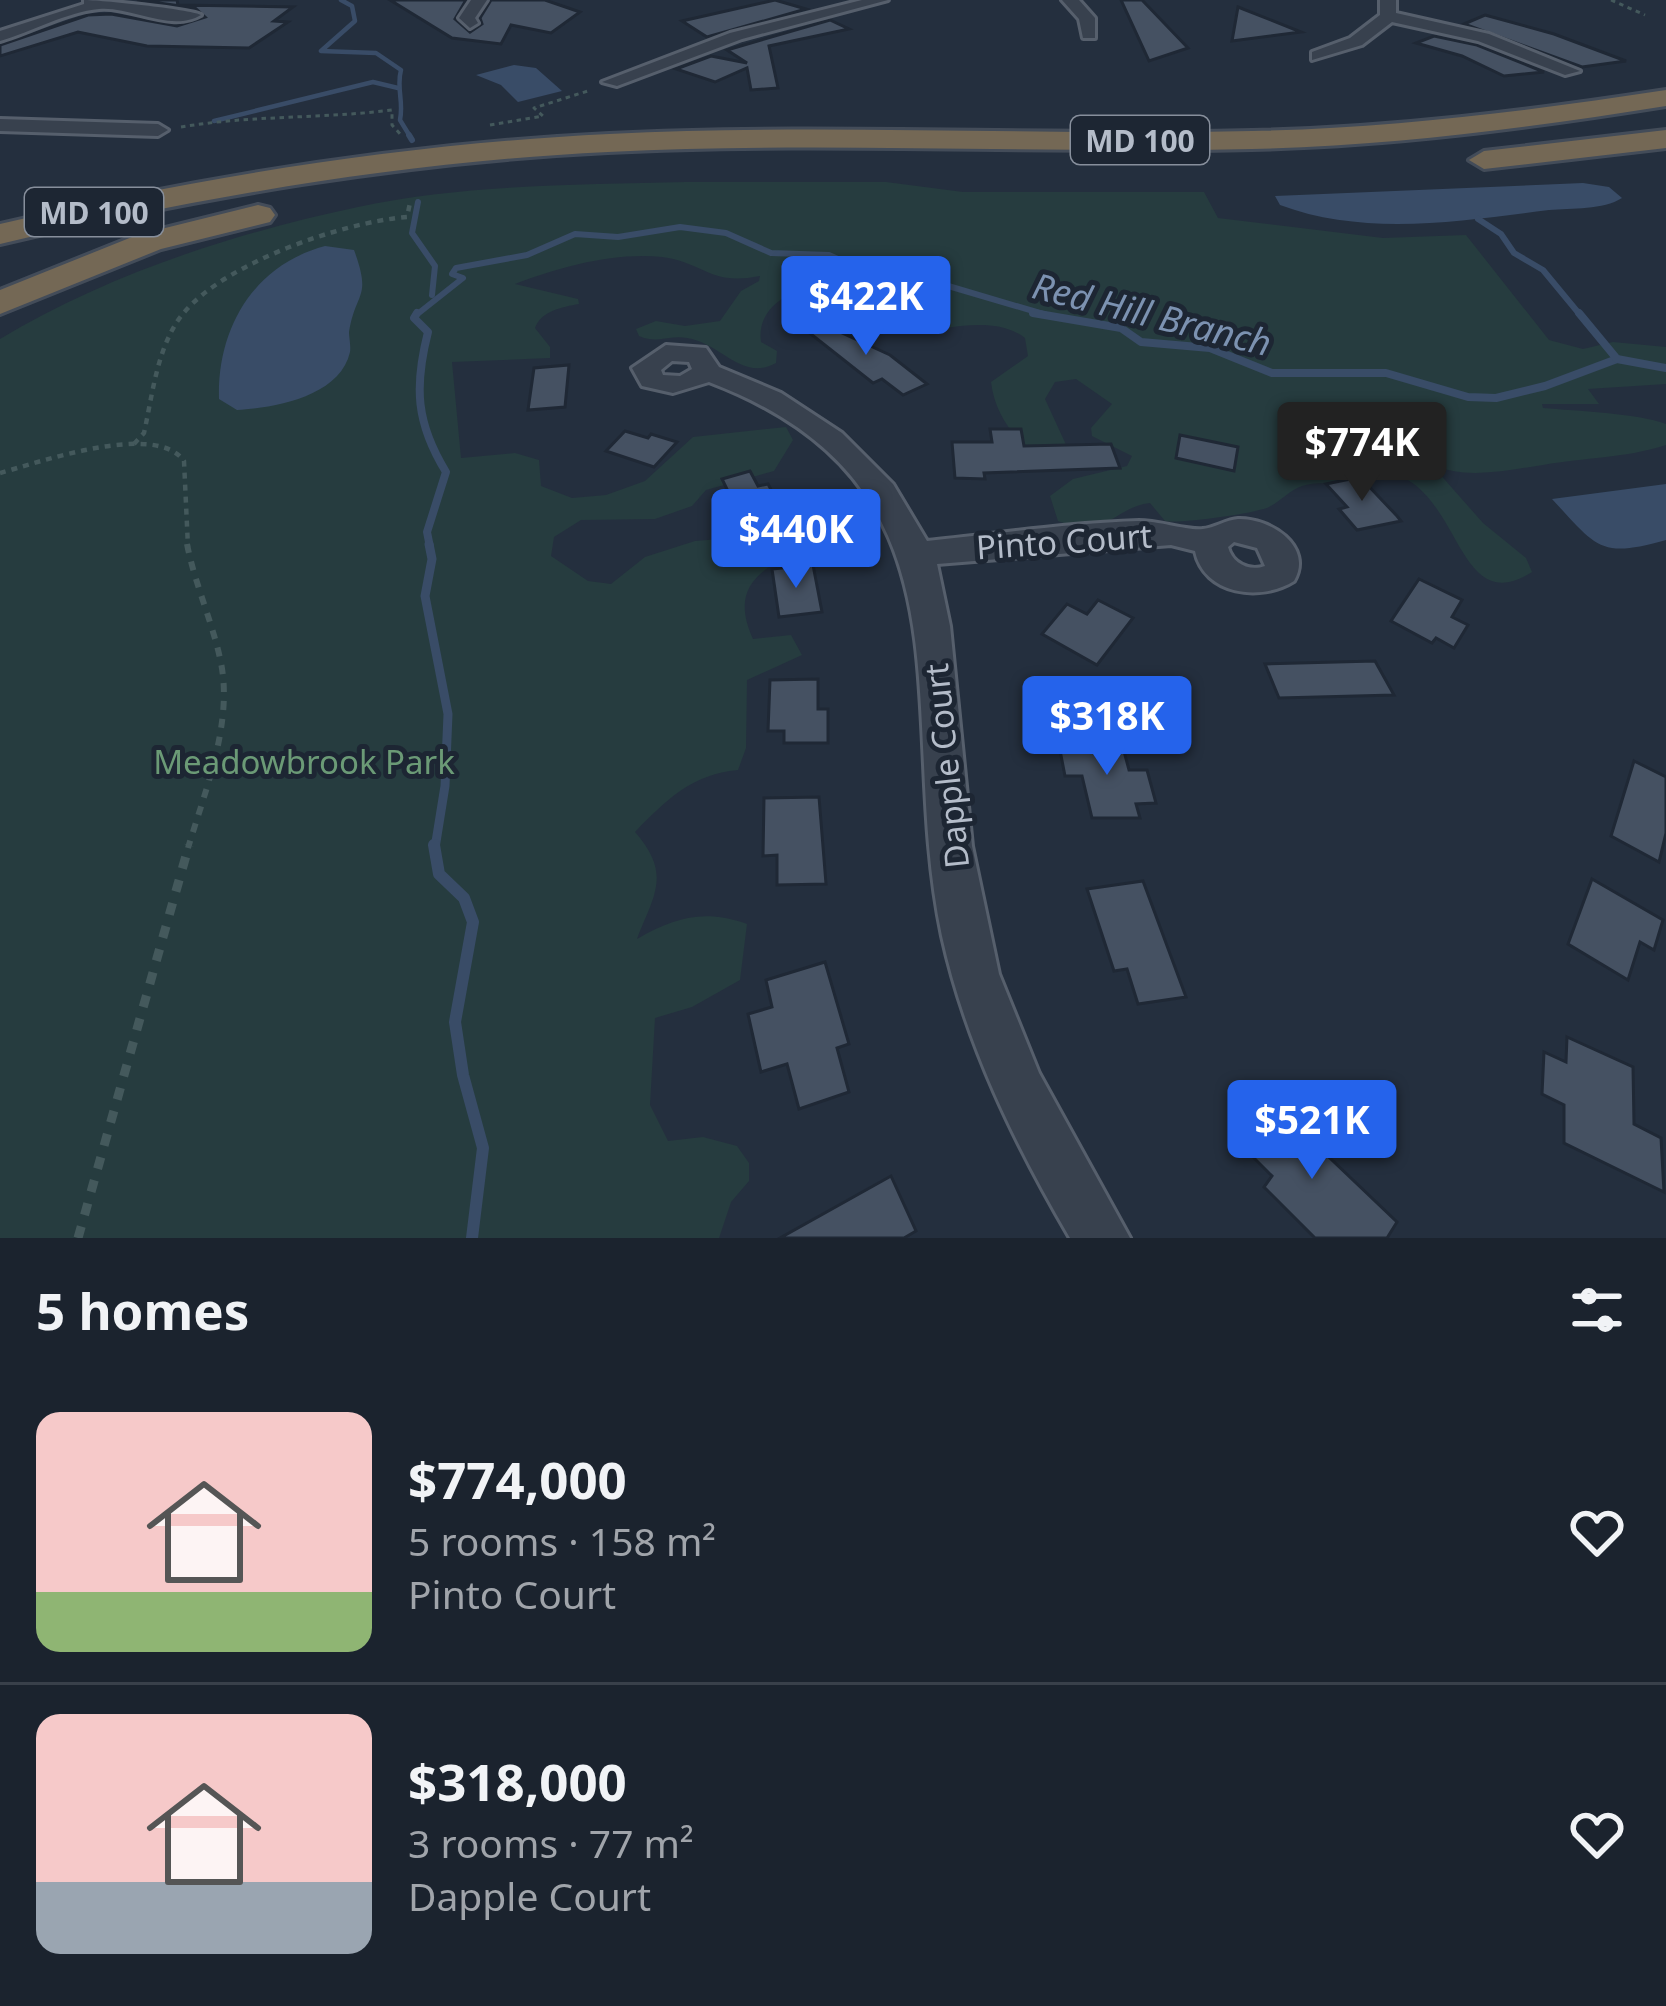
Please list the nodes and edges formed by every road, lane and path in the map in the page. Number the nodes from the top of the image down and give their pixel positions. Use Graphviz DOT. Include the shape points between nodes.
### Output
graph roads {
  1 [pos="79,0"];
  2 [pos="479,0"];
  3 [pos="880,0"];
  4 [pos="1089,0"];
  5 [pos="1611,0"];
  6 [pos="1072,1"];
  7 [pos="106,2"];
  8 [pos="1388,8"];
  9 [pos="193,15"];
  10 [pos="1645,15"];
  11 [pos="470,23"];
  12 [pos="1089,35"];
  13 [pos="0,36"];
  14 [pos="1318,56"];
  15 [pos="1571,71"];
  16 [pos="611,82"];
  17 [pos="1666,98"];
  18 [pos="0,125"];
  19 [pos="482,126"];
  20 [pos="158,130"];
  21 [pos="412,137"];
  22 [pos="1666,139"];
  23 [pos="1448,162"];
  24 [pos="890,165"];
  25 [pos="1360,166"];
  26 [pos="410,203"];
  27 [pos="0,230"];
  28 [pos="0,260"];
  29 [pos="0,303"];
  30 [pos="705,371"];
  31 [pos="134,445"];
  32 [pos="0,472"];
  33 [pos="1210,543"];
  34 [pos="916,554"];
  35 [pos="78,1238"];
  36 [pos="1102,1238"];
  1 -- 7 [label="street"];
  2 -- 11 [label="street"];
  3 -- 16 [label="street" via="764,27"];
  4 -- 6 [label="street"];
  5 -- 10 [label="path"];
  6 -- 12 [label="street"];
  7 -- 9 [label="street"];
  7 -- 13 [label="street"];
  8 -- 14 [label="street" via="1367,38"];
  8 -- 15 [label="street"];
  16 -- 19 [label="path" via="534,108 542,116"];
  17 -- 27 [label="highway, MD 100" via="1332,136 542,146 366,165"];
  18 -- 20 [label="street"];
  20 -- 21 [label="path" via="243,116 392,110 395,132"];
  22 -- 23 [label="highway"];
  24 -- 25 [label="highway, MD 100"];
  24 -- 28 [label="highway, MD 100" via="650,165 456,177 187,217"];
  24 -- 29 [label="highway" via="610,170 290,209 149,242"];
  26 -- 31 [label="path" via="407,217 380,216 298,245 208,291 178,319"];
  30 -- 34 [label="street, Dapple Court" via="744,383 818,428 868,476"];
  31 -- 32 [label="path"];
  31 -- 35 [label="path" via="167,445 184,461 188,544 224,692 214,758"];
  33 -- 34 [label="street, Pinto Court" via="1135,533"];
  34 -- 36 [label="street, Dapple Court" via="932,632 952,851 984,1009 1019,1093"];
}
